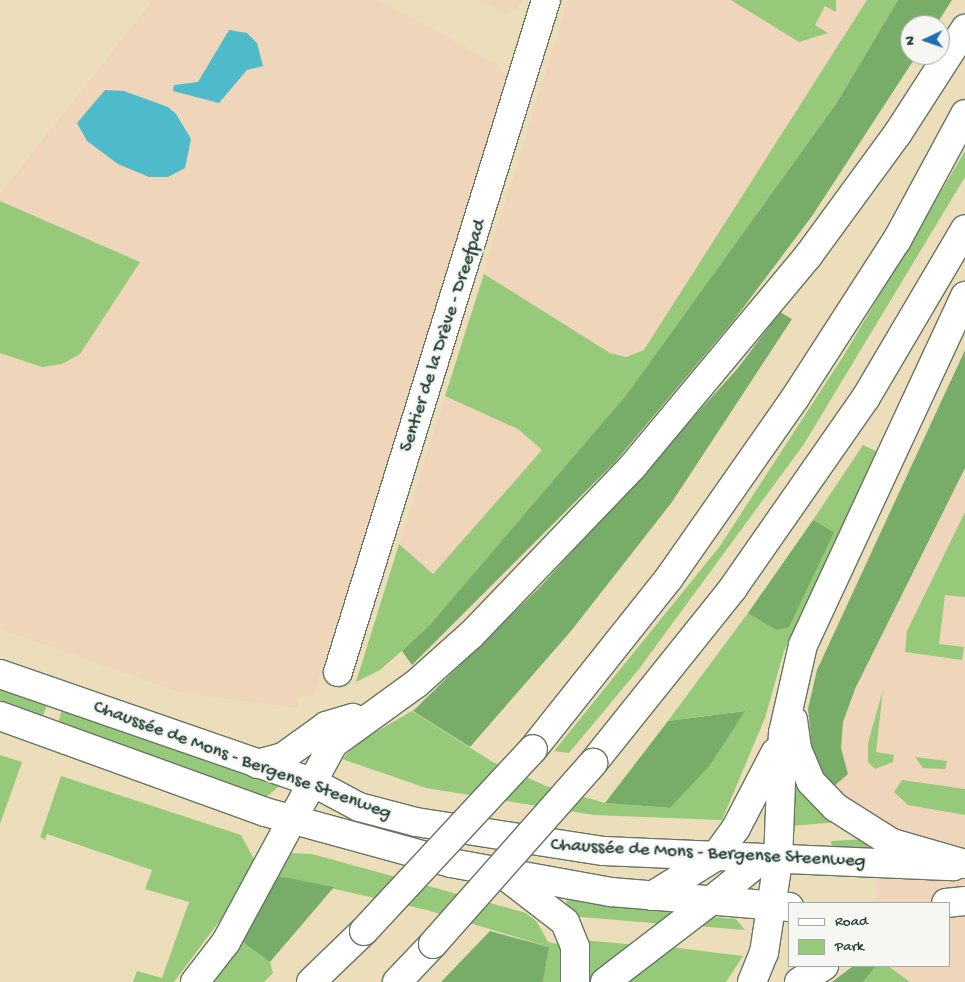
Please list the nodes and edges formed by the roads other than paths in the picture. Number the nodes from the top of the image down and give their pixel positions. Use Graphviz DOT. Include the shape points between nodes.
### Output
graph roads {
  1 [pos="546,0"];
  2 [pos="965,29"];
  3 [pos="965,114"];
  4 [pos="965,229"];
  5 [pos="965,296"];
  6 [pos="338,672"];
  7 [pos="0,674"];
  8 [pos="789,696"];
  9 [pos="374,711"];
  10 [pos="0,716"];
  11 [pos="782,733"];
  12 [pos="257,764"];
  13 [pos="314,783"];
  14 [pos="293,819"];
  15 [pos="715,857"];
  16 [pos="769,861"];
  17 [pos="965,865"];
  18 [pos="504,875"];
  19 [pos="652,896"];
  20 [pos="965,901"];
  21 [pos="708,903"];
  22 [pos="950,903"];
  23 [pos="779,907"];
  24 [pos="822,967"];
  25 [pos="196,982"];
  26 [pos="311,982"];
  27 [pos="398,982"];
  28 [pos="575,982"];
  29 [pos="605,982"];
  30 [pos="752,982"];
  31 [pos="799,982"];
  1 -- 6 [label="main road, Sentier de la Drève - Dreefpad"];
  2 -- 9 [label="main road" via="898,132 808,256 633,466 472,634 416,684"];
  3 -- 26 [label="main road, bridge" via="897,240 795,398 669,578 533,749 364,931"];
  4 -- 27 [label="main road, bridge" via="864,399 733,588 593,762"];
  5 -- 8 [label="main road" via="803,644"];
  7 -- 12 [label="main road, Chaussée de Mons - Bergense Steenweg"];
  8 -- 11 [label="main road"];
  8 -- 17 [label="main road" via="797,750 811,782 823,796 878,836"];
  9 -- 12 [label="main road" via="326,726 283,757"];
  9 -- 13 [label="main road" via="333,744"];
  10 -- 14 [label="main road, Chaussée de Mons - Bergense Steenweg"];
  11 -- 15 [label="main road" via="770,768"];
  11 -- 16 [label="main road"];
  12 -- 13 [label="main road, Chaussée de Mons - Bergense Steenweg"];
  13 -- 14 [label="main road"];
  13 -- 15 [label="main road, Chaussée de Mons - Bergense Steenweg" via="359,807 479,834 565,847"];
  14 -- 18 [label="main road, Chaussée de Mons - Bergense Steenweg"];
  14 -- 25 [label="main road" via="226,942"];
  15 -- 16 [label="main road, Chaussée de Mons - Bergense Steenweg"];
  15 -- 19 [label="main road"];
  16 -- 17 [label="main road, Chaussée de Mons - Bergense Steenweg"];
  16 -- 21 [label="main road"];
  16 -- 23 [label="main road"];
  18 -- 19 [label="main road, Chaussée de Mons - Bergense Steenweg"];
  18 -- 28 [label="main road" via="565,922 575,947"];
  19 -- 21 [label="main road, Chaussée de Mons - Bergense Steenweg"];
  20 -- 22 [label="main road"];
  21 -- 23 [label="main road, Chaussée de Mons - Bergense Steenweg"];
  21 -- 29 [label="main road"];
  23 -- 30 [label="main road"];
  24 -- 31 [label="main road"];
}
